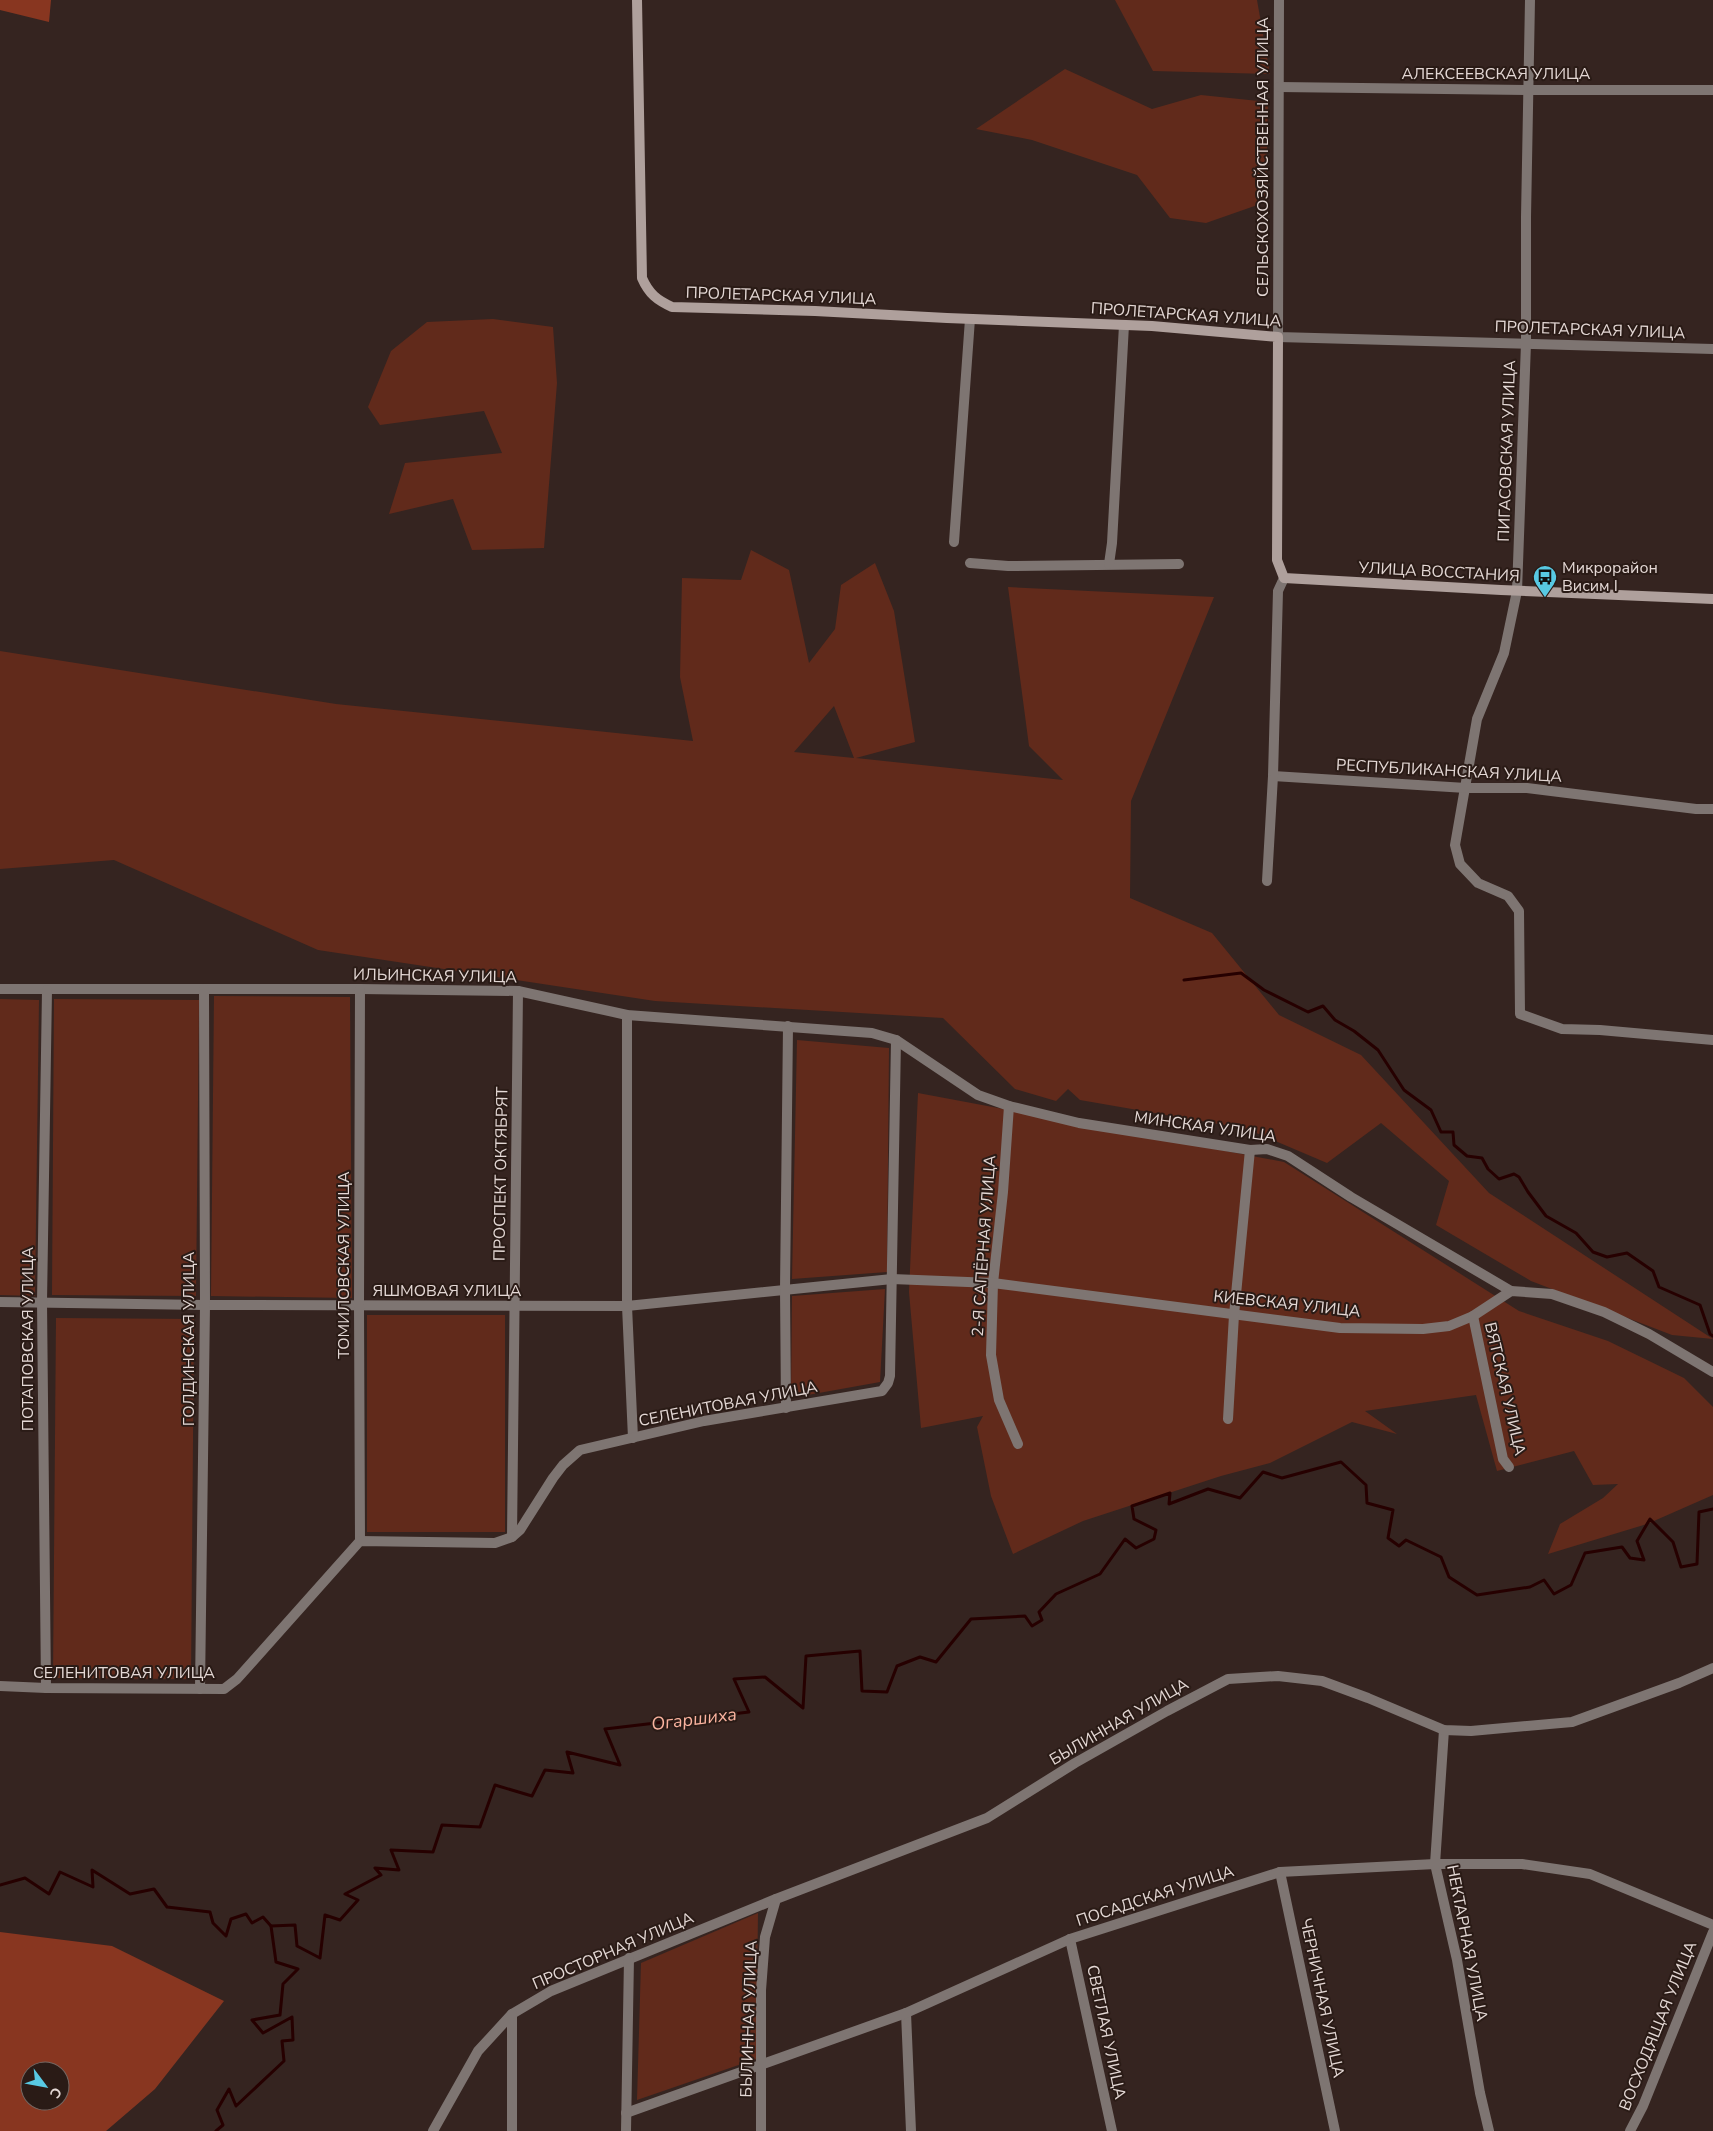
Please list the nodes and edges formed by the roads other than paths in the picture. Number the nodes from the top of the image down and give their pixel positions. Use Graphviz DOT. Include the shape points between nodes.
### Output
graph roads {
  1 [pos="637,0"];
  2 [pos="1279,0"];
  3 [pos="1530,0"];
  4 [pos="1279,87"];
  5 [pos="1529,90"];
  6 [pos="1713,90"];
  7 [pos="970,319"];
  8 [pos="1124,325"];
  9 [pos="1278,337"];
  10 [pos="1526,343"];
  11 [pos="1713,349"];
  12 [pos="954,542"];
  13 [pos="970,563"];
  14 [pos="1109,564"];
  15 [pos="1179,564"];
  16 [pos="1284,578"];
  17 [pos="1518,591"];
  18 [pos="1713,599"];
  19 [pos="1273,776"];
  20 [pos="1466,788"];
  21 [pos="1713,809"];
  22 [pos="1267,881"];
  23 [pos="0,989"];
  24 [pos="204,989"];
  25 [pos="360,989"];
  26 [pos="47,990"];
  27 [pos="518,991"];
  28 [pos="627,1015"];
  29 [pos="788,1026"];
  30 [pos="896,1040"];
  31 [pos="1713,1040"];
  32 [pos="1009,1106"];
  33 [pos="1250,1150"];
  34 [pos="892,1279"];
  35 [pos="993,1283"];
  36 [pos="784,1289"];
  37 [pos="1511,1291"];
  38 [pos="0,1302"];
  39 [pos="42,1302"];
  40 [pos="205,1305"];
  41 [pos="359,1306"];
  42 [pos="627,1306"];
  43 [pos="515,1307"];
  44 [pos="1234,1315"];
  45 [pos="1473,1316"];
  46 [pos="1713,1372"];
  47 [pos="786,1408"];
  48 [pos="1228,1419"];
  49 [pos="633,1438"];
  50 [pos="1018,1444"];
  51 [pos="1510,1467"];
  52 [pos="512,1537"];
  53 [pos="360,1541"];
  54 [pos="1713,1668"];
  55 [pos="0,1686"];
  56 [pos="46,1688"];
  57 [pos="200,1689"];
  58 [pos="1444,1730"];
  59 [pos="1434,1864"];
  60 [pos="1280,1872"];
  61 [pos="776,1899"];
  62 [pos="1713,1925"];
  63 [pos="1713,1932"];
  64 [pos="1070,1939"];
  65 [pos="629,1958"];
  66 [pos="906,2013"];
  67 [pos="512,2014"];
  68 [pos="762,2065"];
  69 [pos="626,2113"];
  70 [pos="433,2131"];
  71 [pos="512,2131"];
  72 [pos="626,2131"];
  73 [pos="761,2131"];
  74 [pos="911,2131"];
  75 [pos="1112,2131"];
  76 [pos="1335,2131"];
  77 [pos="1490,2131"];
  78 [pos="1630,2131"];
  1 -- 7 [label="street, ПРОЛЕТАРСКАЯ УЛИЦА" via="642,278 647,291 672,307"];
  2 -- 4 [label="street, СЕЛЬСКОХОЗЯЙСТВЕННАЯ УЛИЦА"];
  3 -- 5 [label="street, ПИГАСОВСКАЯ УЛИЦА"];
  4 -- 5 [label="street, АЛЕКСЕЕВСКАЯ УЛИЦА"];
  4 -- 9 [label="street, СЕЛЬСКОХОЗЯЙСТВЕННАЯ УЛИЦА"];
  5 -- 6 [label="street, АЛЕКСЕЕВСКАЯ УЛИЦА"];
  5 -- 10 [label="street, ПИГАСОВСКАЯ УЛИЦА"];
  7 -- 8 [label="street, ПРОЛЕТАРСКАЯ УЛИЦА"];
  7 -- 12 [label="street"];
  8 -- 9 [label="street, ПРОЛЕТАРСКАЯ УЛИЦА"];
  8 -- 14 [label="street"];
  9 -- 10 [label="street, ПРОЛЕТАРСКАЯ УЛИЦА"];
  9 -- 16 [label="street, СЕЛЬСКОХОЗЯЙСТВЕННАЯ УЛИЦА" via="1277,560"];
  10 -- 11 [label="street, ПРОЛЕТАРСКАЯ УЛИЦА"];
  10 -- 17 [label="street, ПИГАСОВСКАЯ УЛИЦА"];
  13 -- 14 [label="street" via="1008,566"];
  14 -- 15 [label="street"];
  16 -- 17 [label="street, УЛИЦА ВОССТАНИЯ"];
  16 -- 19 [label="street" via="1278,591"];
  17 -- 18 [label="street, УЛИЦА ВОССТАНИЯ"];
  17 -- 20 [label="street, ПИГАСОВСКАЯ УЛИЦА" via="1504,653 1477,719"];
  19 -- 20 [label="street, РЕСПУБЛИКАНСКАЯ УЛИЦА"];
  19 -- 22 [label="street"];
  20 -- 21 [label="street, РЕСПУБЛИКАНСКАЯ УЛИЦА" via="1527,788"];
  20 -- 31 [label="street, ПИГАСОВСКАЯ УЛИЦА" via="1455,845 1460,864 1478,883 1508,896 1519,911 1520,1014 1562,1029"];
  23 -- 26 [label="street, ИЛЬИНСКАЯ УЛИЦА"];
  24 -- 25 [label="street, ИЛЬИНСКАЯ УЛИЦА"];
  24 -- 26 [label="street, ИЛЬИНСКАЯ УЛИЦА"];
  24 -- 40 [label="street, ГОЛДИНСКАЯ УЛИЦА"];
  25 -- 27 [label="street, ИЛЬИНСКАЯ УЛИЦА"];
  25 -- 41 [label="street, ТОМИЛОВСКАЯ УЛИЦА"];
  26 -- 39 [label="street, ПОТАПОВСКАЯ УЛИЦА"];
  27 -- 28 [label="street, ИЛЬИНСКАЯ УЛИЦА"];
  27 -- 43 [label="street, ПРОСПЕКТ ОКТЯБРЯТ"];
  28 -- 29 [label="street, ИЛЬИНСКАЯ УЛИЦА"];
  28 -- 42 [label="street"];
  29 -- 30 [label="street, ИЛЬИНСКАЯ УЛИЦА" via="872,1033"];
  29 -- 36 [label="street"];
  30 -- 32 [label="street, МИНСКАЯ УЛИЦА" via="978,1095"];
  30 -- 34 [label="street"];
  32 -- 33 [label="street, МИНСКАЯ УЛИЦА" via="1079,1123"];
  32 -- 35 [label="street, 2-Я САПЁРНАЯ УЛИЦА" via="1004,1192"];
  33 -- 37 [label="street, МИНСКАЯ УЛИЦА" via="1267,1149 1288,1156"];
  33 -- 44 [label="street"];
  34 -- 35 [label="street, КИЕВСКАЯ УЛИЦА"];
  34 -- 36 [label="street, ЯШМОВАЯ УЛИЦА"];
  34 -- 47 [label="street, СЕЛЕНИТОВАЯ УЛИЦА" via="890,1376 882,1391"];
  35 -- 44 [label="street, КИЕВСКАЯ УЛИЦА"];
  35 -- 50 [label="street, 2-Я САПЁРНАЯ УЛИЦА" via="991,1355 999,1400"];
  36 -- 42 [label="street, ЯШМОВАЯ УЛИЦА"];
  36 -- 47 [label="street"];
  37 -- 45 [label="street, КИЕВСКАЯ УЛИЦА"];
  37 -- 46 [label="street" via="1552,1294 1604,1312"];
  38 -- 39 [label="street, ЯШМОВАЯ УЛИЦА"];
  39 -- 40 [label="street, ЯШМОВАЯ УЛИЦА"];
  39 -- 56 [label="street, ПОТАПОВСКАЯ УЛИЦА"];
  40 -- 41 [label="street, ЯШМОВАЯ УЛИЦА"];
  40 -- 57 [label="street, ГОЛДИНСКАЯ УЛИЦА"];
  41 -- 43 [label="street, ЯШМОВАЯ УЛИЦА"];
  41 -- 53 [label="street, ТОМИЛОВСКАЯ УЛИЦА"];
  42 -- 43 [label="street, ЯШМОВАЯ УЛИЦА"];
  42 -- 49 [label="street"];
  43 -- 52 [label="street, ПРОСПЕКТ ОКТЯБРЯТ"];
  44 -- 45 [label="street, КИЕВСКАЯ УЛИЦА" via="1340,1328 1449,1326"];
  44 -- 48 [label="street"];
  45 -- 51 [label="street, ВЯТСКАЯ УЛИЦА" via="1503,1459"];
  47 -- 49 [label="street, СЕЛЕНИТОВАЯ УЛИЦА" via="704,1421"];
  49 -- 52 [label="street, СЕЛЕНИТОВАЯ УЛИЦА" via="580,1450 563,1466"];
  52 -- 53 [label="street" via="495,1543"];
  53 -- 57 [label="street, СЕЛЕНИТОВАЯ УЛИЦА" via="237,1680 224,1688"];
  54 -- 58 [label="street, БЫЛИННАЯ УЛИЦА" via="1572,1722 1471,1731"];
  55 -- 56 [label="street, СЕЛЕНИТОВАЯ УЛИЦА"];
  56 -- 57 [label="street, СЕЛЕНИТОВАЯ УЛИЦА"];
  58 -- 59 [label="street, НЕКТАРНАЯ УЛИЦА"];
  58 -- 61 [label="street, БЫЛИННАЯ УЛИЦА" via="1322,1681 1278,1676 1228,1679 1075,1763 987,1818"];
  59 -- 60 [label="street, ПОСАДСКАЯ УЛИЦА"];
  59 -- 62 [label="street, ПОСАДСКАЯ УЛИЦА" via="1522,1864 1590,1874"];
  59 -- 77 [label="street, НЕКТАРНАЯ УЛИЦА" via="1457,1960"];
  60 -- 64 [label="street, ПОСАДСКАЯ УЛИЦА"];
  60 -- 76 [label="street, ЧЕРНИЧНАЯ УЛИЦА"];
  61 -- 65 [label="street, ПРОСТОРНАЯ УЛИЦА"];
  61 -- 68 [label="street, БЫЛИННАЯ УЛИЦА" via="765,1937"];
  63 -- 78 [label="street, ВОСХОДЯЩАЯ УЛИЦА"];
  64 -- 66 [label="street, ПОСАДСКАЯ УЛИЦА"];
  64 -- 75 [label="street, СВЕТЛАЯ УЛИЦА"];
  65 -- 67 [label="street, ПРОСТОРНАЯ УЛИЦА" via="551,1991"];
  65 -- 69 [label="street"];
  66 -- 68 [label="street, ПОСАДСКАЯ УЛИЦА"];
  66 -- 74 [label="street"];
  67 -- 70 [label="street, ПРОСТОРНАЯ УЛИЦА" via="478,2052"];
  67 -- 71 [label="street"];
  68 -- 69 [label="street, ПОСАДСКАЯ УЛИЦА"];
  68 -- 73 [label="street, БЫЛИННАЯ УЛИЦА"];
  69 -- 72 [label="street"];
}
